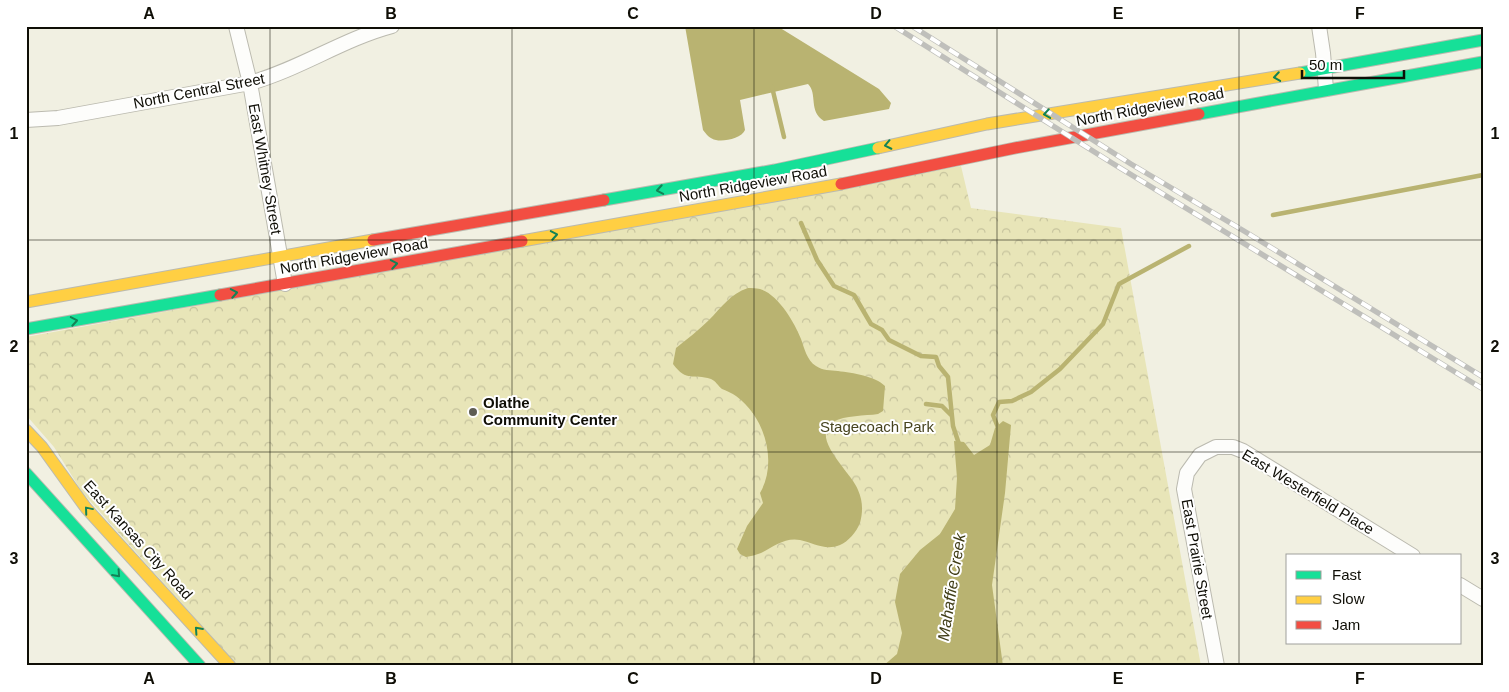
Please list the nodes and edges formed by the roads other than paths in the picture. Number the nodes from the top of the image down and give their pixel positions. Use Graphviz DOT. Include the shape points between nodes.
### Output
graph roads {
  1 [pos="236,26"];
  2 [pos="392,26"];
  3 [pos="1319,26"];
  4 [pos="1483,40"];
  5 [pos="1483,62"];
  6 [pos="1325,69"];
  7 [pos="250,82"];
  8 [pos="1326,89"];
  9 [pos="26,120"];
  10 [pos="280,256"];
  11 [pos="285,284"];
  12 [pos="26,302"];
  13 [pos="26,329"];
  14 [pos="26,430"];
  15 [pos="1200,455"];
  16 [pos="26,473"];
  17 [pos="1410,554"];
  18 [pos="1462,586"];
  19 [pos="1483,599"];
  20 [pos="200,666"];
  21 [pos="230,666"];
  22 [pos="1216,666"];
  1 -- 7 [label="street, East Whitney Street"];
  2 -- 7 [label="street, North Central Street" via="355,38 276,75"];
  3 -- 6 [label="street"];
  4 -- 6 [label="main road, North Ridgeview Road"];
  5 -- 8 [label="main road, North Ridgeview Road"];
  6 -- 8 [label="street"];
  6 -- 10 [label="main road, North Ridgeview Road, one-way" via="987,124 775,170"];
  7 -- 9 [label="street, North Central Street" via="58,118"];
  7 -- 10 [label="street, East Whitney Street"];
  11 -- 8 [label="main road, North Ridgeview Road, one-way" via="823,188"];
  10 -- 11 [label="street, East Whitney Street"];
  10 -- 12 [label="main road, North Ridgeview Road"];
  13 -- 11 [label="main road, North Ridgeview Road, one-way"];
  21 -- 14 [label="main road, East Kansas City Road, one-way" via="86,508"];
  15 -- 17 [label="street, East Westerfield Place" via="1216,447 1243,451"];
  15 -- 22 [label="street, East Prairie Street" via="1187,473 1184,489"];
  16 -- 20 [label="main road, one-way"];
  18 -- 19 [label="street"];
}
